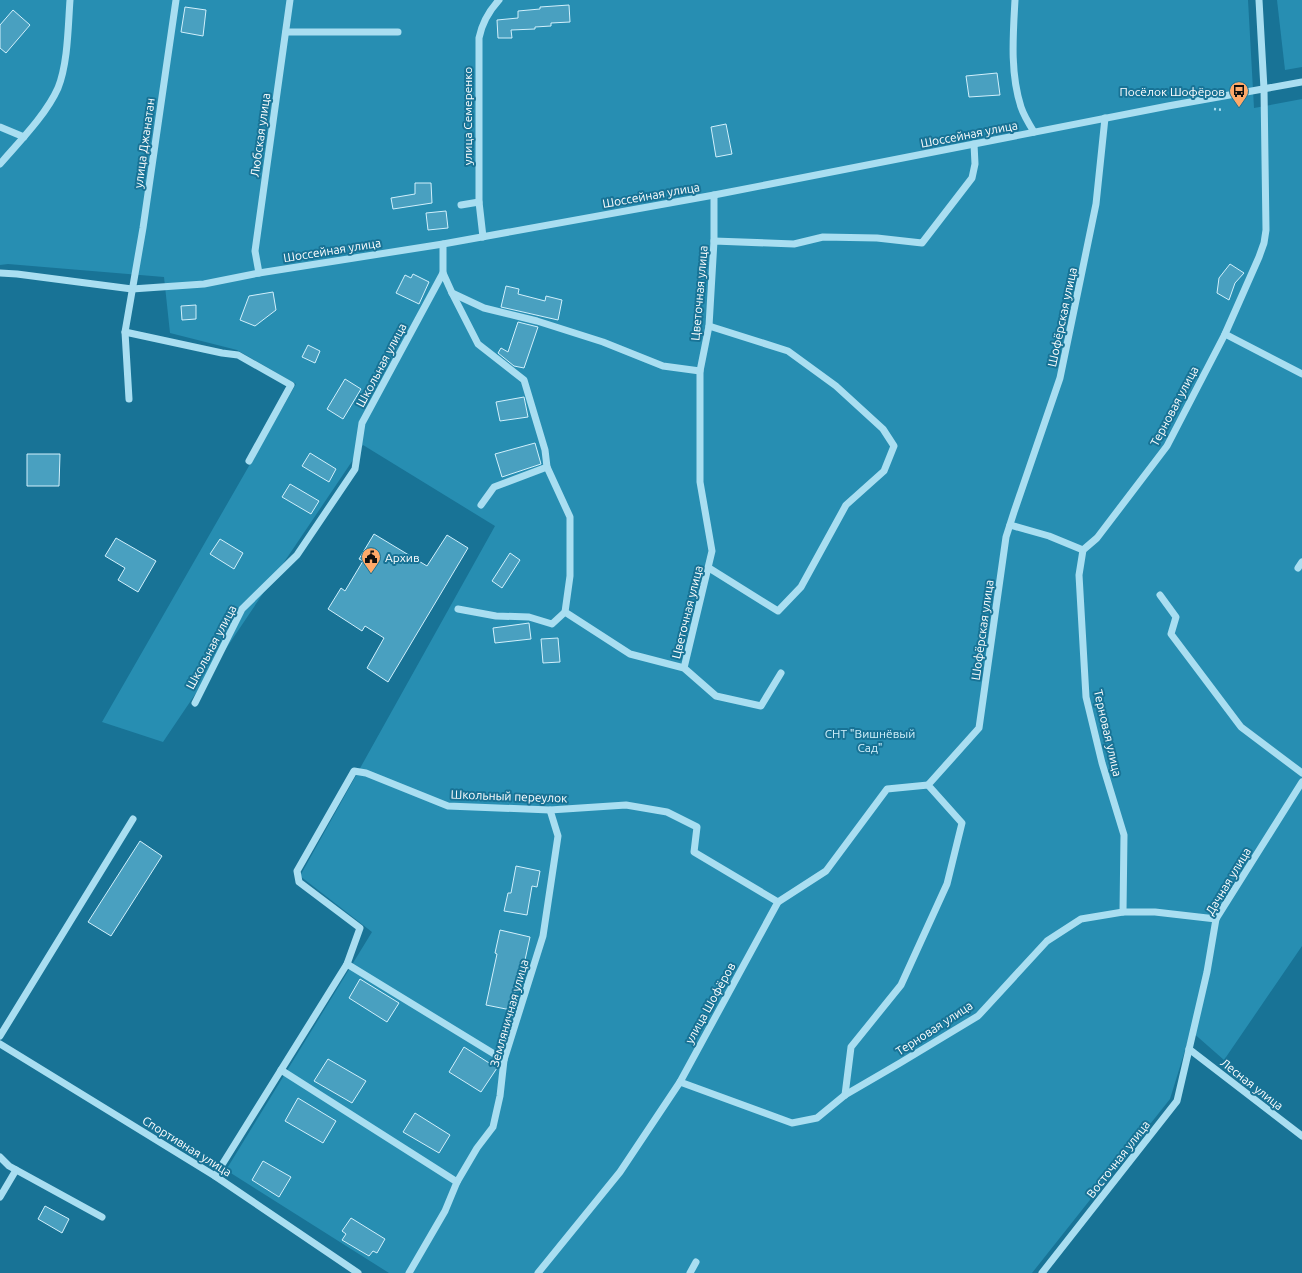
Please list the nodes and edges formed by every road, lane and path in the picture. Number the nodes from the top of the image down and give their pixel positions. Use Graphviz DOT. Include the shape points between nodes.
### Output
graph roads {
  1 [pos="70,0"];
  2 [pos="176,0"];
  3 [pos="290,0"];
  4 [pos="499,0"];
  5 [pos="1015,0"];
  6 [pos="1259,0"];
  7 [pos="286,32"];
  8 [pos="398,32"];
  9 [pos="1302,82"];
  10 [pos="1264,89"];
  11 [pos="1105,118"];
  12 [pos="0,127"];
  13 [pos="1034,132"];
  14 [pos="24,137"];
  15 [pos="974,144"];
  16 [pos="0,164"];
  17 [pos="714,195"];
  18 [pos="479,202"];
  19 [pos="461,205"];
  20 [pos="483,237"];
  21 [pos="714,241"];
  22 [pos="443,244"];
  23 [pos="0,273"];
  24 [pos="259,273"];
  25 [pos="443,273"];
  26 [pos="132,289"];
  27 [pos="452,293"];
  28 [pos="709,326"];
  29 [pos="125,332"];
  30 [pos="1225,334"];
  31 [pos="700,371"];
  32 [pos="1302,374"];
  33 [pos="130,399"];
  34 [pos="249,461"];
  35 [pos="547,467"];
  36 [pos="481,505"];
  37 [pos="1010,525"];
  38 [pos="1083,550"];
  39 [pos="709,568"];
  40 [pos="1160,595"];
  41 [pos="458,609"];
  42 [pos="566,612"];
  43 [pos="684,668"];
  44 [pos="781,673"];
  45 [pos="195,703"];
  46 [pos="1302,773"];
  47 [pos="1302,782"];
  48 [pos="928,786"];
  49 [pos="550,810"];
  50 [pos="134,819"];
  51 [pos="778,902"];
  52 [pos="1123,912"];
  53 [pos="1216,919"];
  54 [pos="347,964"];
  55 [pos="0,1036"];
  56 [pos="0,1044"];
  57 [pos="1189,1050"];
  58 [pos="504,1060"];
  59 [pos="281,1070"];
  60 [pos="680,1082"];
  61 [pos="845,1095"];
  62 [pos="1302,1136"];
  63 [pos="0,1157"];
  64 [pos="16,1170"];
  65 [pos="215,1176"];
  66 [pos="457,1182"];
  67 [pos="0,1197"];
  68 [pos="102,1217"];
  69 [pos="696,1262"];
  70 [pos="358,1273"];
  71 [pos="409,1273"];
  72 [pos="538,1273"];
  73 [pos="690,1273"];
  74 [pos="1042,1273"];
  1 -- 14 [label="street" via="66,48 58,88"];
  2 -- 26 [label="street, улица Джанатан"];
  3 -- 7 [label="street, Любская улица"];
  4 -- 18 [label="street, улица Семеренко" via="490,10 478,38"];
  5 -- 13 [label="street" via="1014,77 1021,108"];
  6 -- 10 [label="street, Терновая улица"];
  7 -- 8 [label="street"];
  7 -- 24 [label="street, Любская улица" via="255,252"];
  9 -- 10 [label="street, Шоссейная улица"];
  10 -- 11 [label="street, Шоссейная улица"];
  10 -- 30 [label="street, Терновая улица" via="1264,243"];
  11 -- 13 [label="street, Шоссейная улица"];
  11 -- 37 [label="street, Шофёрская улица" via="1096,204 1060,378"];
  12 -- 14 [label="street"];
  13 -- 15 [label="street, Шоссейная улица"];
  14 -- 16 [label="street"];
  15 -- 17 [label="street, Шоссейная улица"];
  15 -- 21 [label="street, Цветочная улица" via="975,164 972,178 922,243 877,238 823,237 794,244"];
  17 -- 20 [label="street, Шоссейная улица"];
  17 -- 21 [label="street"];
  18 -- 19 [label="street"];
  18 -- 20 [label="street, улица Семеренко"];
  20 -- 22 [label="street, Шоссейная улица"];
  21 -- 28 [label="street, Цветочная улица"];
  22 -- 24 [label="street, Шоссейная улица"];
  22 -- 25 [label="street"];
  23 -- 26 [label="street, Шоссейная улица"];
  24 -- 26 [label="street, Шоссейная улица" via="204,284"];
  25 -- 27 [label="street"];
  25 -- 45 [label="street, Школьная улица" via="362,423 355,469 297,555 242,609"];
  26 -- 29 [label="street, улица Джанатан"];
  27 -- 31 [label="street" via="484,308 537,321 603,342 663,366"];
  27 -- 35 [label="street" via="478,344 524,380 545,450"];
  28 -- 31 [label="street, Цветочная улица"];
  28 -- 39 [label="street" via="788,351 836,386 883,429 894,446 884,471 846,505 801,587 778,611"];
  29 -- 33 [label="street, улица Джанатан"];
  29 -- 34 [label="street" via="238,355 291,385"];
  30 -- 32 [label="street"];
  30 -- 38 [label="street, Терновая улица" via="1167,446 1097,538"];
  31 -- 39 [label="street, Цветочная улица" via="700,482 712,551"];
  35 -- 36 [label="street" via="494,487"];
  35 -- 42 [label="street" via="570,517 570,576"];
  37 -- 38 [label="street" via="1049,536"];
  37 -- 48 [label="street, Шофёрская улица" via="1006,537 979,728"];
  38 -- 52 [label="street, Терновая улица" via="1079,575 1086,697 1102,763 1124,835"];
  39 -- 43 [label="street, Цветочная улица"];
  40 -- 46 [label="street" via="1176,617 1171,634 1241,727"];
  41 -- 42 [label="street" via="496,616 529,617 552,624"];
  42 -- 43 [label="street" via="630,654"];
  43 -- 44 [label="street" via="716,696 761,706"];
  47 -- 53 [label="street, Дачная улица"];
  48 -- 51 [label="street, улица Шофёров" via="887,789 826,871"];
  48 -- 61 [label="street" via="962,823 948,884 901,985 851,1047"];
  49 -- 51 [label="street, Школьный переулок" via="626,805 666,812 697,827 694,852"];
  49 -- 54 [label="street, Школьный переулок" via="448,806 354,770 297,871 299,882 360,928"];
  49 -- 58 [label="street, Земляничная улица" via="558,836 543,936"];
  50 -- 55 [label="street"];
  51 -- 60 [label="street, улица Шофёров"];
  52 -- 53 [label="street" via="1155,912"];
  52 -- 61 [label="street, Терновая улица" via="1081,918 1047,941 978,1016"];
  53 -- 57 [label="street, Дачная улица"];
  54 -- 58 [label="street"];
  54 -- 59 [label="street"];
  56 -- 65 [label="street, Спортивная улица"];
  57 -- 62 [label="street, Лесная улица"];
  57 -- 74 [label="street, Восточная улица" via="1177,1101"];
  58 -- 66 [label="street, Земляничная улица" via="493,1127"];
  59 -- 65 [label="street"];
  59 -- 66 [label="street"];
  60 -- 61 [label="street, Терновая улица" via="792,1123 817,1118"];
  60 -- 72 [label="street, улица Шофёров" via="620,1172"];
  63 -- 64 [label="street"];
  64 -- 67 [label="street"];
  64 -- 68 [label="street"];
  65 -- 70 [label="street, Спортивная улица"];
  66 -- 71 [label="street, Земляничная улица" via="445,1211"];
  69 -- 73 [label="street"];
}
